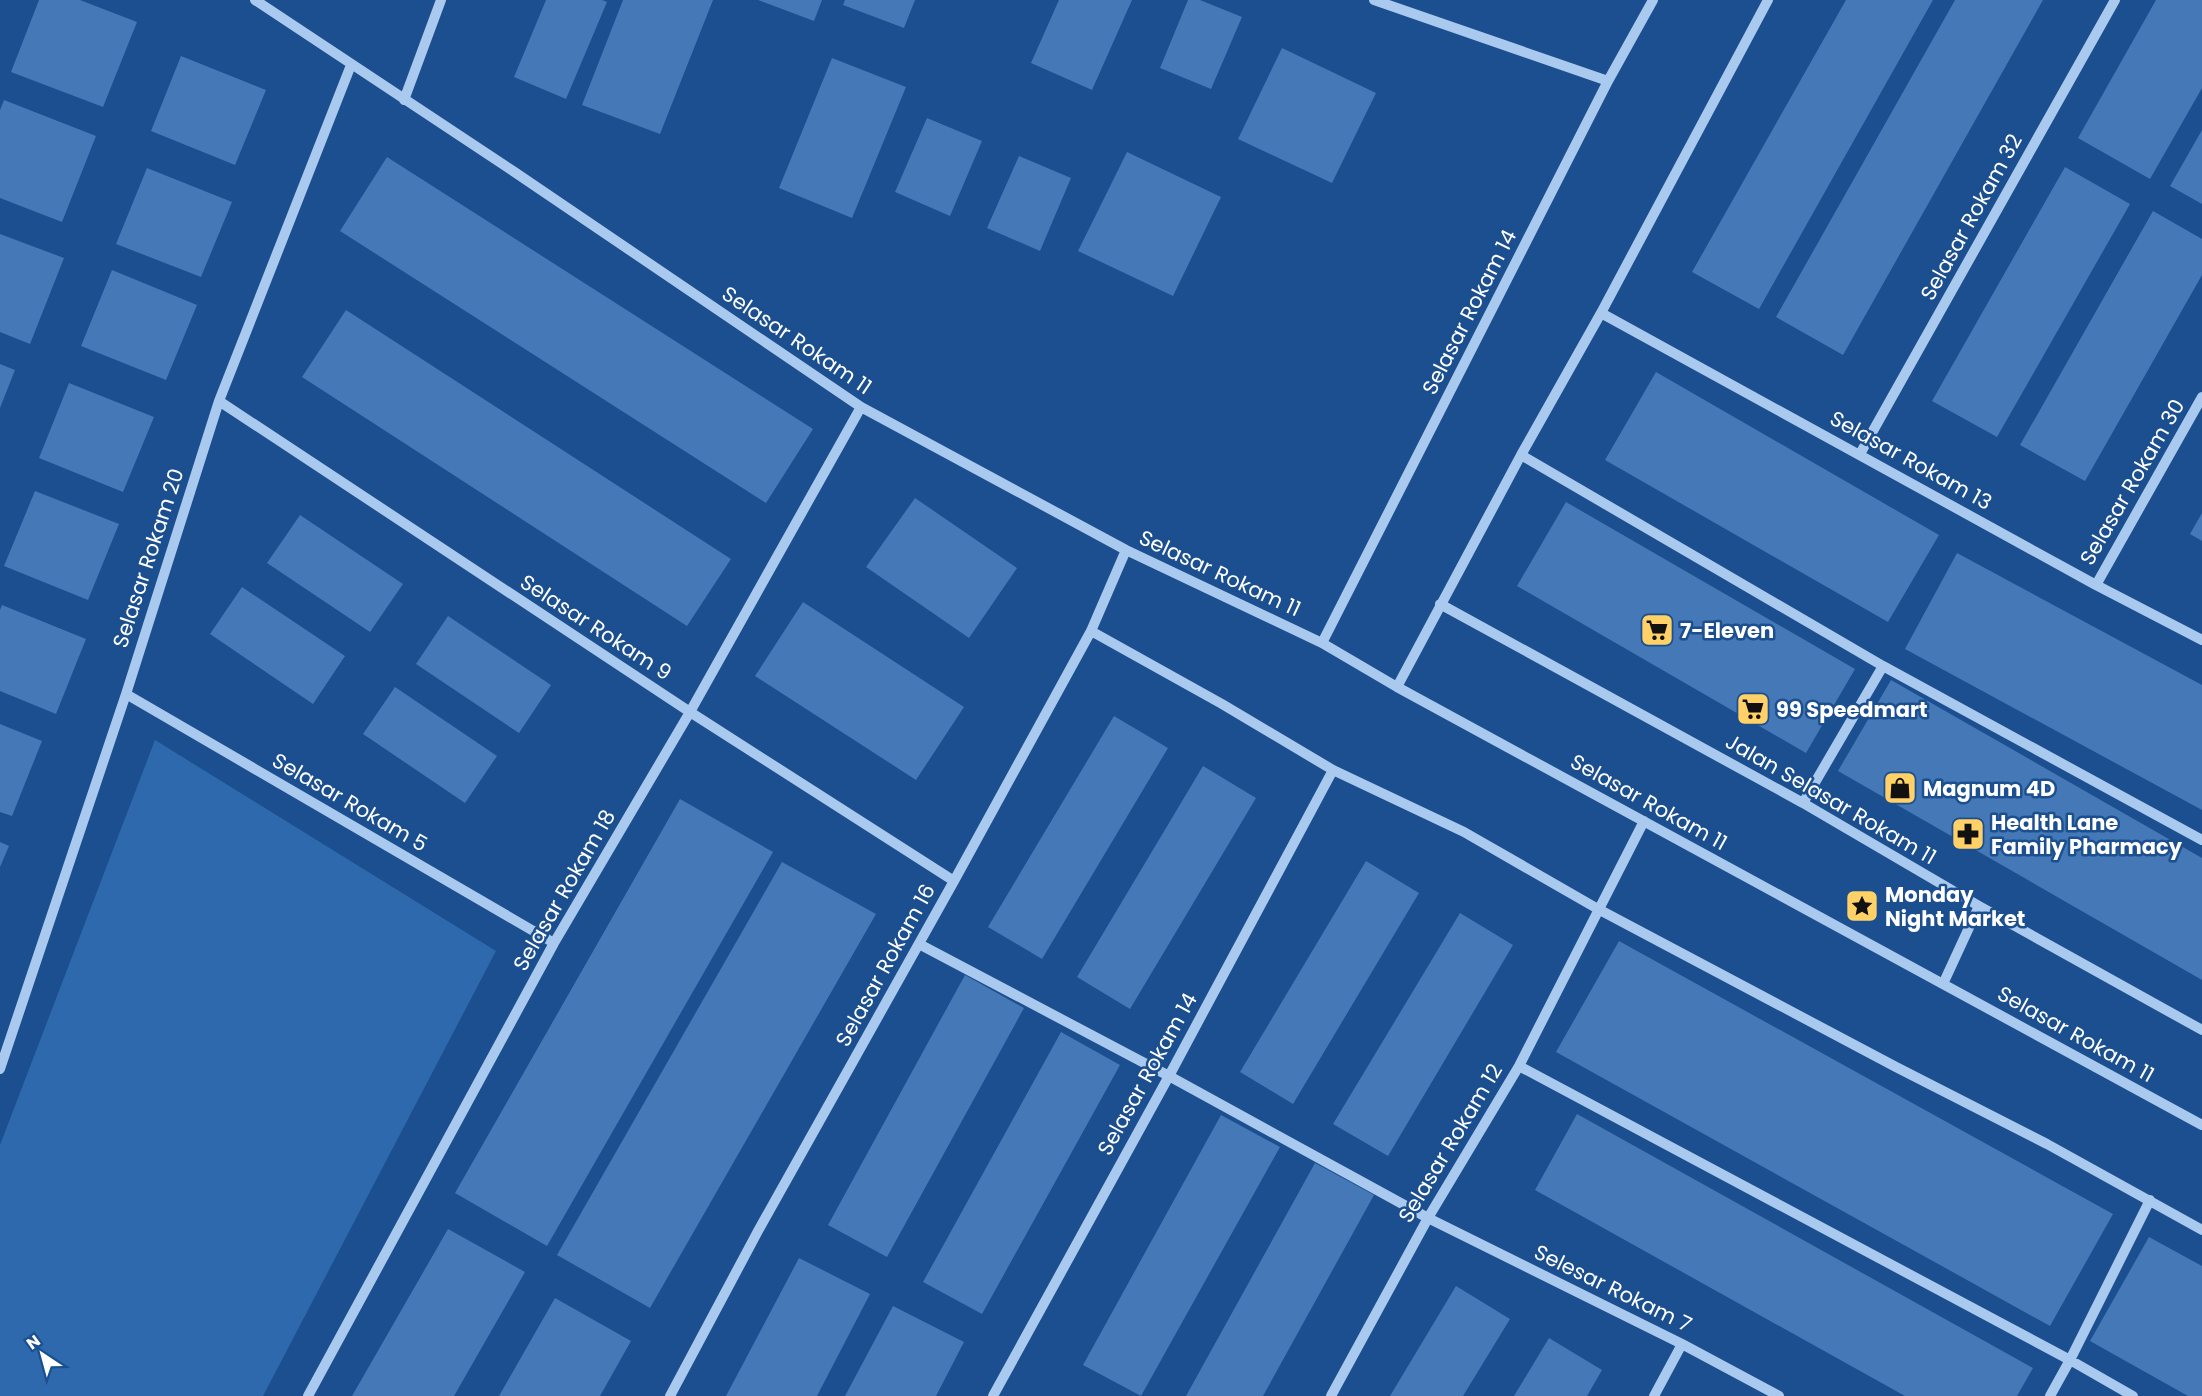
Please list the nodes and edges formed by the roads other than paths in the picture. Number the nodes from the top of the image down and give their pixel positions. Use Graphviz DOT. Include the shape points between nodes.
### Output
graph roads {
  1 [pos="255,0"];
  2 [pos="441,0"];
  3 [pos="1374,0"];
  4 [pos="1653,0"];
  5 [pos="1768,0"];
  6 [pos="2115,0"];
  7 [pos="351,65"];
  8 [pos="1608,81"];
  9 [pos="404,100"];
  10 [pos="1601,313"];
  11 [pos="2202,397"];
  12 [pos="219,401"];
  13 [pos="861,407"];
  14 [pos="1521,454"];
  15 [pos="1860,454"];
  16 [pos="1126,550"];
  17 [pos="2096,585"];
  18 [pos="1440,604"];
  19 [pos="1091,631"];
  20 [pos="2202,640"];
  21 [pos="1322,643"];
  22 [pos="1882,666"];
  23 [pos="1397,687"];
  24 [pos="126,694"];
  25 [pos="690,712"];
  26 [pos="1333,770"];
  27 [pos="1803,803"];
  28 [pos="1644,821"];
  29 [pos="2202,840"];
  30 [pos="954,881"];
  31 [pos="1979,906"];
  32 [pos="1598,909"];
  33 [pos="554,943"];
  34 [pos="919,944"];
  35 [pos="1943,984"];
  36 [pos="2202,1030"];
  37 [pos="1519,1066"];
  38 [pos="0,1069"];
  39 [pos="1169,1076"];
  40 [pos="2202,1125"];
  41 [pos="2150,1200"];
  42 [pos="1428,1218"];
  43 [pos="2202,1230"];
  44 [pos="1682,1344"];
  45 [pos="2070,1360"];
  46 [pos="308,1396"];
  47 [pos="670,1396"];
  48 [pos="993,1396"];
  49 [pos="1331,1396"];
  50 [pos="1654,1396"];
  51 [pos="1779,1396"];
  52 [pos="2050,1396"];
  53 [pos="2133,1396"];
  1 -- 7 [label="street, Selasar Rokam 11"];
  2 -- 9 [label="street"];
  3 -- 8 [label="street"];
  4 -- 8 [label="street, Selasar Rokam 14"];
  5 -- 10 [label="street"];
  6 -- 15 [label="street, Selasar Rokam 32"];
  7 -- 9 [label="street, Selasar Rokam 11"];
  7 -- 12 [label="street, Selasar Rokam 20"];
  8 -- 21 [label="street, Selasar Rokam 14"];
  9 -- 13 [label="street, Selasar Rokam 11"];
  10 -- 14 [label="street"];
  10 -- 15 [label="street, Selasar Rokam 13"];
  11 -- 17 [label="street, Selasar Rokam 30"];
  12 -- 24 [label="street, Selasar Rokam 20"];
  12 -- 25 [label="street, Selasar Rokam 9"];
  13 -- 16 [label="street, Selasar Rokam 11"];
  13 -- 25 [label="street, Selasar Rokam 18"];
  14 -- 18 [label="street"];
  14 -- 22 [label="street"];
  15 -- 17 [label="street, Selasar Rokam 13"];
  16 -- 19 [label="street, Selasar Rokam 16"];
  16 -- 21 [label="street, Selasar Rokam 11"];
  17 -- 20 [label="street, Selasar Rokam 13"];
  18 -- 23 [label="street"];
  18 -- 27 [label="street, Jalan Selasar Rokam 11"];
  19 -- 26 [label="street"];
  19 -- 30 [label="street, Selasar Rokam 16"];
  21 -- 23 [label="street, Selasar Rokam 11"];
  22 -- 27 [label="street"];
  22 -- 29 [label="street"];
  23 -- 28 [label="street, Selasar Rokam 11"];
  24 -- 33 [label="street, Selasar Rokam 5"];
  24 -- 38 [label="street, Selasar Rokam 20"];
  25 -- 30 [label="street, Selasar Rokam 9"];
  25 -- 33 [label="street, Selasar Rokam 18"];
  26 -- 32 [label="street" via="1464,832"];
  26 -- 39 [label="street, Selasar Rokam 14"];
  27 -- 31 [label="street, Jalan Selasar Rokam 11"];
  28 -- 32 [label="street, Selasar Rokam 12"];
  28 -- 35 [label="street, Selasar Rokam 11"];
  30 -- 34 [label="street, Selasar Rokam 16"];
  31 -- 35 [label="street"];
  31 -- 36 [label="street, Jalan Selasar Rokam 11"];
  32 -- 37 [label="street, Selasar Rokam 12"];
  32 -- 41 [label="street"];
  33 -- 46 [label="street, Selasar Rokam 18"];
  34 -- 39 [label="street, Selesar Rokam 7"];
  34 -- 47 [label="street, Selasar Rokam 16"];
  35 -- 40 [label="street, Selasar Rokam 11"];
  37 -- 42 [label="street, Selasar Rokam 12"];
  37 -- 45 [label="street"];
  39 -- 42 [label="street, Selesar Rokam 7"];
  39 -- 48 [label="street, Selasar Rokam 14"];
  41 -- 43 [label="street"];
  41 -- 45 [label="street"];
  42 -- 44 [label="street, Selesar Rokam 7"];
  42 -- 49 [label="street, Selasar Rokam 12"];
  44 -- 50 [label="street"];
  44 -- 51 [label="street, Selesar Rokam 7"];
  45 -- 52 [label="street"];
  45 -- 53 [label="street"];
}
